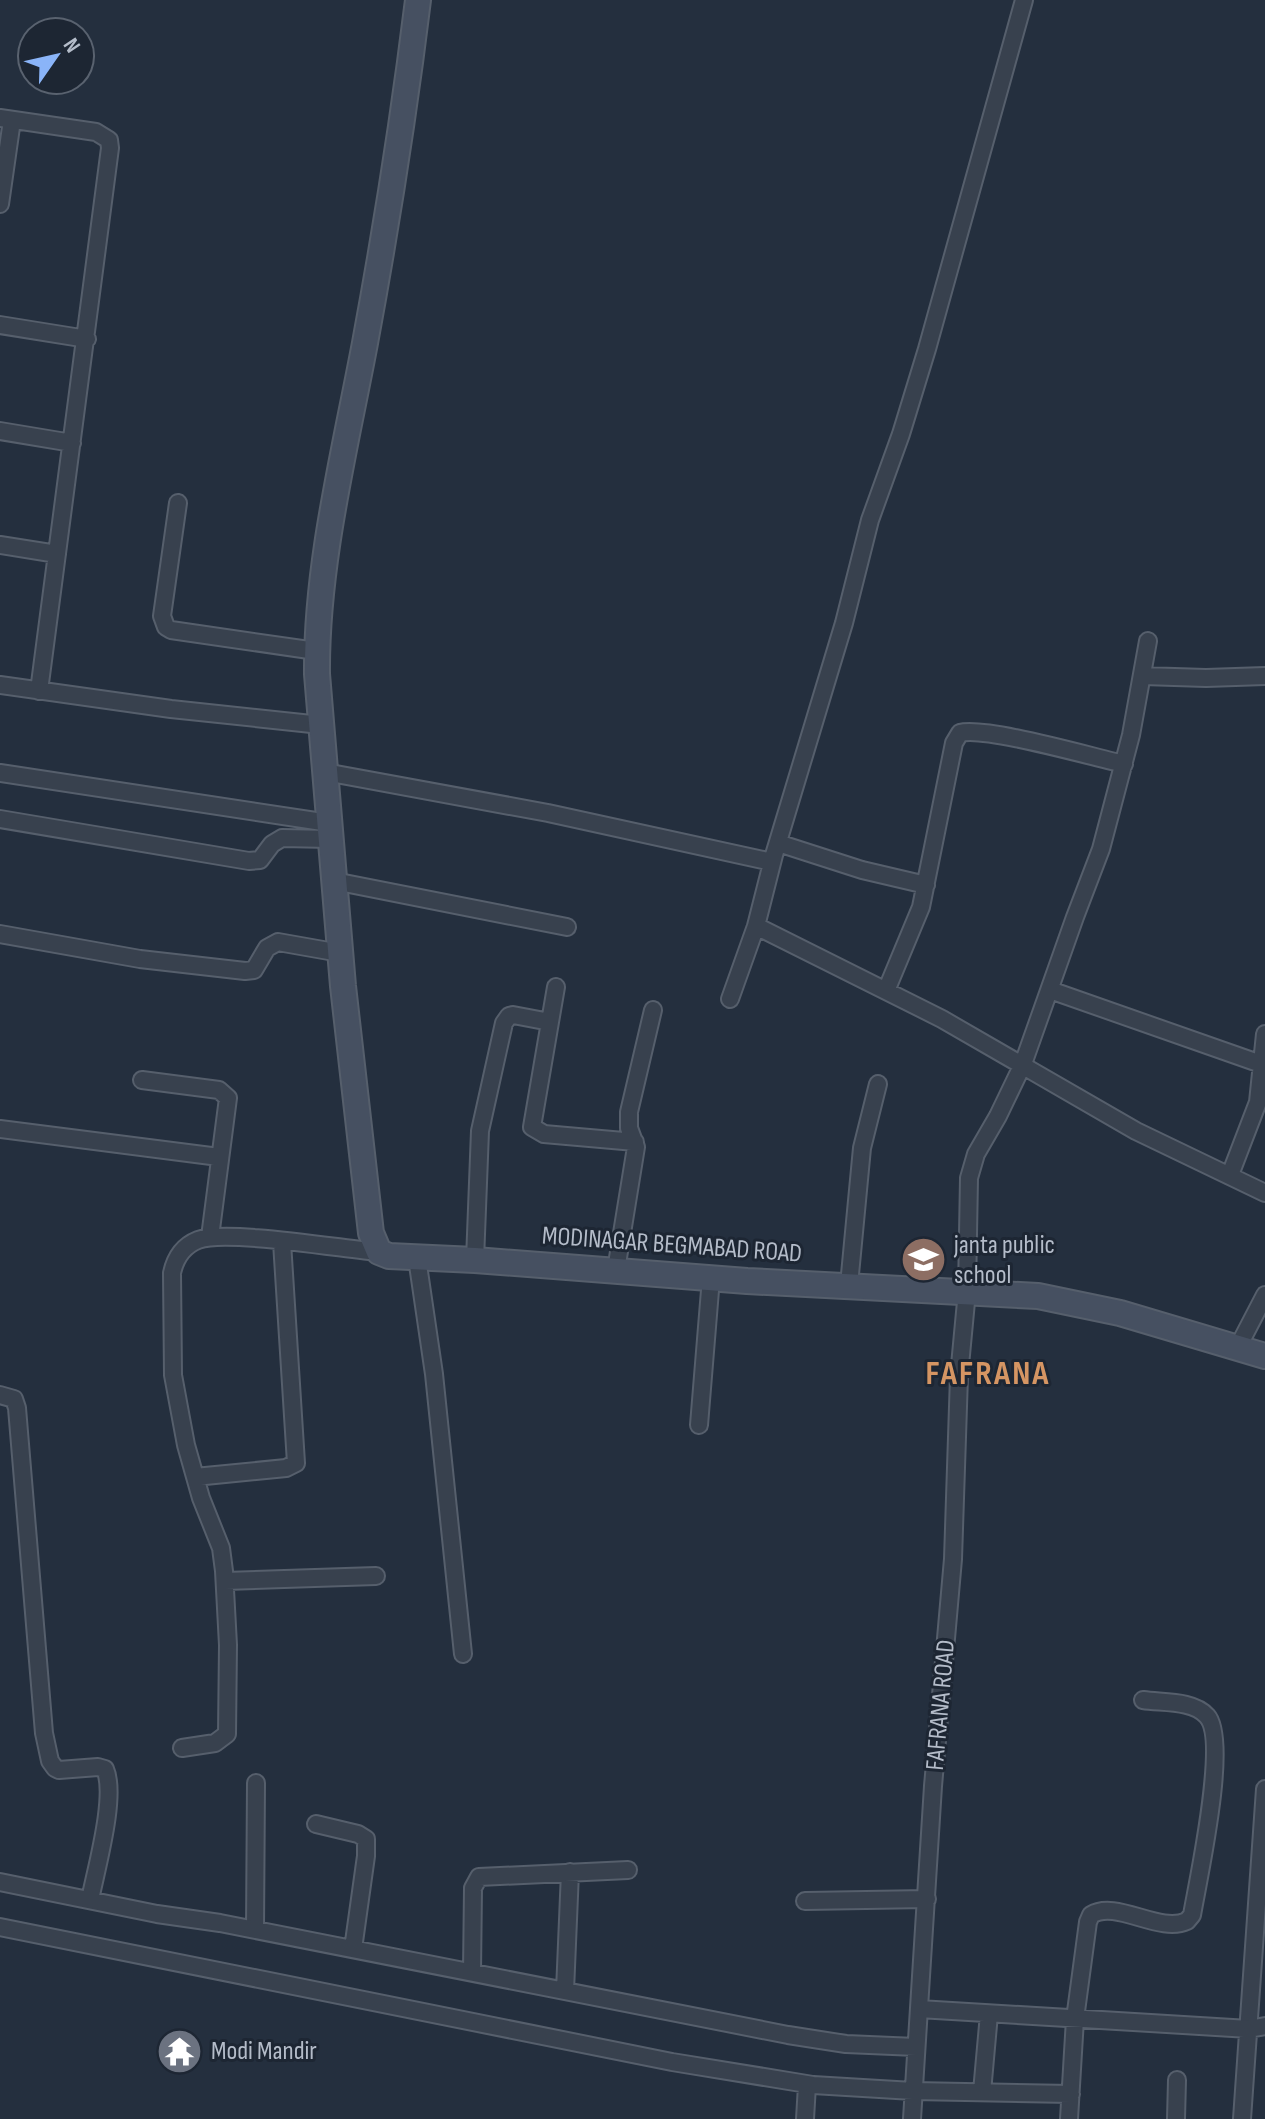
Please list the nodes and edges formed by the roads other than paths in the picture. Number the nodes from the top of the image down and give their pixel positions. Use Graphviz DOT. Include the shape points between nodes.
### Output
graph roads {
  1 [pos="418,0"];
  2 [pos="1024,0"];
  3 [pos="6,119"];
  4 [pos="0,204"];
  5 [pos="0,325"];
  6 [pos="87,339"];
  7 [pos="0,431"];
  8 [pos="72,443"];
  9 [pos="178,503"];
  10 [pos="0,545"];
  11 [pos="57,554"];
  12 [pos="1148,641"];
  13 [pos="316,651"];
  14 [pos="1143,676"];
  15 [pos="1265,676"];
  16 [pos="0,685"];
  17 [pos="39,691"];
  18 [pos="321,725"];
  19 [pos="1124,764"];
  20 [pos="325,772"];
  21 [pos="0,773"];
  22 [pos="0,819"];
  23 [pos="330,831"];
  24 [pos="778,843"];
  25 [pos="772,862"];
  26 [pos="334,881"];
  27 [pos="926,885"];
  28 [pos="756,926"];
  29 [pos="567,927"];
  30 [pos="0,934"];
  31 [pos="340,944"];
  32 [pos="556,987"];
  33 [pos="1050,990"];
  34 [pos="886,991"];
  35 [pos="730,999"];
  36 [pos="653,1010"];
  37 [pos="550,1022"];
  38 [pos="1265,1034"];
  39 [pos="1023,1064"];
  40 [pos="1261,1064"];
  41 [pos="142,1080"];
  42 [pos="878,1084"];
  43 [pos="0,1129"];
  44 [pos="635,1142"];
  45 [pos="219,1157"];
  46 [pos="1230,1175"];
  47 [pos="1265,1193"];
  48 [pos="210,1237"];
  49 [pos="282,1242"];
  50 [pos="379,1252"];
  51 [pos="417,1258"];
  52 [pos="475,1260"];
  53 [pos="616,1270"];
  54 [pos="711,1278"];
  55 [pos="849,1285"];
  56 [pos="967,1291"];
  57 [pos="1264,1297"];
  58 [pos="1238,1347"];
  59 [pos="1265,1356"];
  60 [pos="0,1395"];
  61 [pos="699,1425"];
  62 [pos="195,1477"];
  63 [pos="376,1576"];
  64 [pos="225,1581"];
  65 [pos="463,1654"];
  66 [pos="1143,1700"];
  67 [pos="182,1748"];
  68 [pos="256,1783"];
  69 [pos="1265,1789"];
  70 [pos="316,1824"];
  71 [pos="628,1870"];
  72 [pos="570,1872"];
  73 [pos="0,1882"];
  74 [pos="927,1899"];
  75 [pos="90,1900"];
  76 [pos="805,1901"];
  77 [pos="0,1927"];
  78 [pos="255,1929"];
  79 [pos="353,1949"];
  80 [pos="1260,1952"];
  81 [pos="472,1972"];
  82 [pos="565,1991"];
  83 [pos="919,2009"];
  84 [pos="989,2014"];
  85 [pos="1075,2019"];
  86 [pos="1257,2028"];
  87 [pos="916,2047"];
  88 [pos="1177,2080"];
  89 [pos="807,2085"];
  90 [pos="913,2091"];
  91 [pos="982,2092"];
  92 [pos="1071,2094"];
  93 [pos="805,2119"];
  94 [pos="912,2119"];
  95 [pos="1069,2119"];
  96 [pos="1176,2119"];
  97 [pos="1242,2119"];
  1 -- 13 [label="street" via="392,197 338,483"];
  2 -- 24 [label="street" via="927,349 870,520"];
  3 -- 4 [label="street"];
  3 -- 6 [label="street" via="96,132 109,140"];
  5 -- 6 [label="street"];
  6 -- 8 [label="street"];
  7 -- 8 [label="street"];
  8 -- 11 [label="street"];
  9 -- 13 [label="street" via="162,616 166,627"];
  10 -- 11 [label="street"];
  11 -- 17 [label="street"];
  12 -- 14 [label="street, FAFRANA ROAD"];
  13 -- 18 [label="street"];
  14 -- 15 [label="street"];
  14 -- 19 [label="street, FAFRANA ROAD"];
  16 -- 17 [label="street"];
  17 -- 18 [label="street"];
  18 -- 20 [label="street"];
  19 -- 27 [label="street" via="1007,737 960,733"];
  19 -- 33 [label="street, FAFRANA ROAD" via="1101,849"];
  20 -- 23 [label="street"];
  20 -- 25 [label="street"];
  21 -- 23 [label="street"];
  22 -- 23 [label="street" via="249,861 260,860 282,838"];
  23 -- 26 [label="street"];
  24 -- 25 [label="street"];
  24 -- 27 [label="street"];
  25 -- 28 [label="street"];
  26 -- 29 [label="street"];
  26 -- 31 [label="street"];
  27 -- 34 [label="street"];
  28 -- 34 [label="street"];
  28 -- 35 [label="street"];
  30 -- 31 [label="street" via="245,971 254,970 267,948 278,942"];
  31 -- 50 [label="street" via="371,1233"];
  32 -- 37 [label="street"];
  33 -- 39 [label="street, FAFRANA ROAD"];
  33 -- 40 [label="street"];
  34 -- 39 [label="street"];
  36 -- 44 [label="street" via="629,1112"];
  37 -- 44 [label="street" via="531,1122 534,1130"];
  37 -- 52 [label="street" via="513,1015 504,1023 480,1131"];
  38 -- 40 [label="street"];
  39 -- 46 [label="street" via="1136,1131"];
  39 -- 56 [label="street, FAFRANA ROAD" via="971,1166"];
  40 -- 46 [label="street" via="1258,1102"];
  41 -- 45 [label="street" via="227,1094"];
  42 -- 55 [label="street" via="862,1148"];
  43 -- 45 [label="street"];
  44 -- 53 [label="street"];
  45 -- 48 [label="street"];
  46 -- 47 [label="street"];
  48 -- 49 [label="street"];
  48 -- 62 [label="street" via="182,1252 172,1273 173,1375"];
  49 -- 50 [label="street"];
  49 -- 62 [label="street" via="296,1463"];
  50 -- 51 [label="street, MODINAGAR BEGMABAD ROAD"];
  51 -- 52 [label="street, MODINAGAR BEGMABAD ROAD"];
  51 -- 65 [label="street"];
  52 -- 53 [label="street, MODINAGAR BEGMABAD ROAD"];
  53 -- 54 [label="street, MODINAGAR BEGMABAD ROAD"];
  54 -- 55 [label="street, MODINAGAR BEGMABAD ROAD"];
  54 -- 61 [label="street"];
  55 -- 56 [label="street, MODINAGAR BEGMABAD ROAD"];
  56 -- 58 [label="street, MODINAGAR BEGMABAD ROAD" via="1066,1300"];
  56 -- 74 [label="street, FAFRANA ROAD"];
  57 -- 58 [label="street"];
  58 -- 59 [label="street, MODINAGAR BEGMABAD ROAD"];
  60 -- 75 [label="street" via="14,1399 17,1408 50,1761 59,1770 105,1769 110,1779"];
  62 -- 64 [label="street" via="221,1548"];
  63 -- 64 [label="street"];
  64 -- 67 [label="street" via="227,1734 215,1743"];
  66 -- 85 [label="street" via="1197,1708 1214,1728 1213,1782 1192,1915 1179,1925 1105,1910 1091,1915"];
  68 -- 78 [label="street"];
  69 -- 80 [label="street"];
  70 -- 79 [label="street" via="366,1839"];
  71 -- 72 [label="street"];
  72 -- 81 [label="street" via="476,1879"];
  72 -- 82 [label="street"];
  73 -- 75 [label="street"];
  74 -- 76 [label="street"];
  74 -- 83 [label="street, FAFRANA ROAD"];
  75 -- 78 [label="street"];
  77 -- 89 [label="street"];
  78 -- 79 [label="street"];
  79 -- 81 [label="street"];
  80 -- 86 [label="street"];
  81 -- 82 [label="street"];
  82 -- 87 [label="street" via="788,2035"];
  83 -- 84 [label="street"];
  83 -- 87 [label="street, FAFRANA ROAD"];
  84 -- 85 [label="street"];
  84 -- 91 [label="street"];
  85 -- 86 [label="street"];
  85 -- 92 [label="street"];
  86 -- 97 [label="street"];
  87 -- 90 [label="street, FAFRANA ROAD"];
  88 -- 96 [label="street"];
  89 -- 90 [label="street"];
  89 -- 93 [label="street"];
  90 -- 91 [label="street"];
  90 -- 94 [label="street, FAFRANA ROAD"];
  91 -- 92 [label="street"];
  92 -- 95 [label="street"];
}
